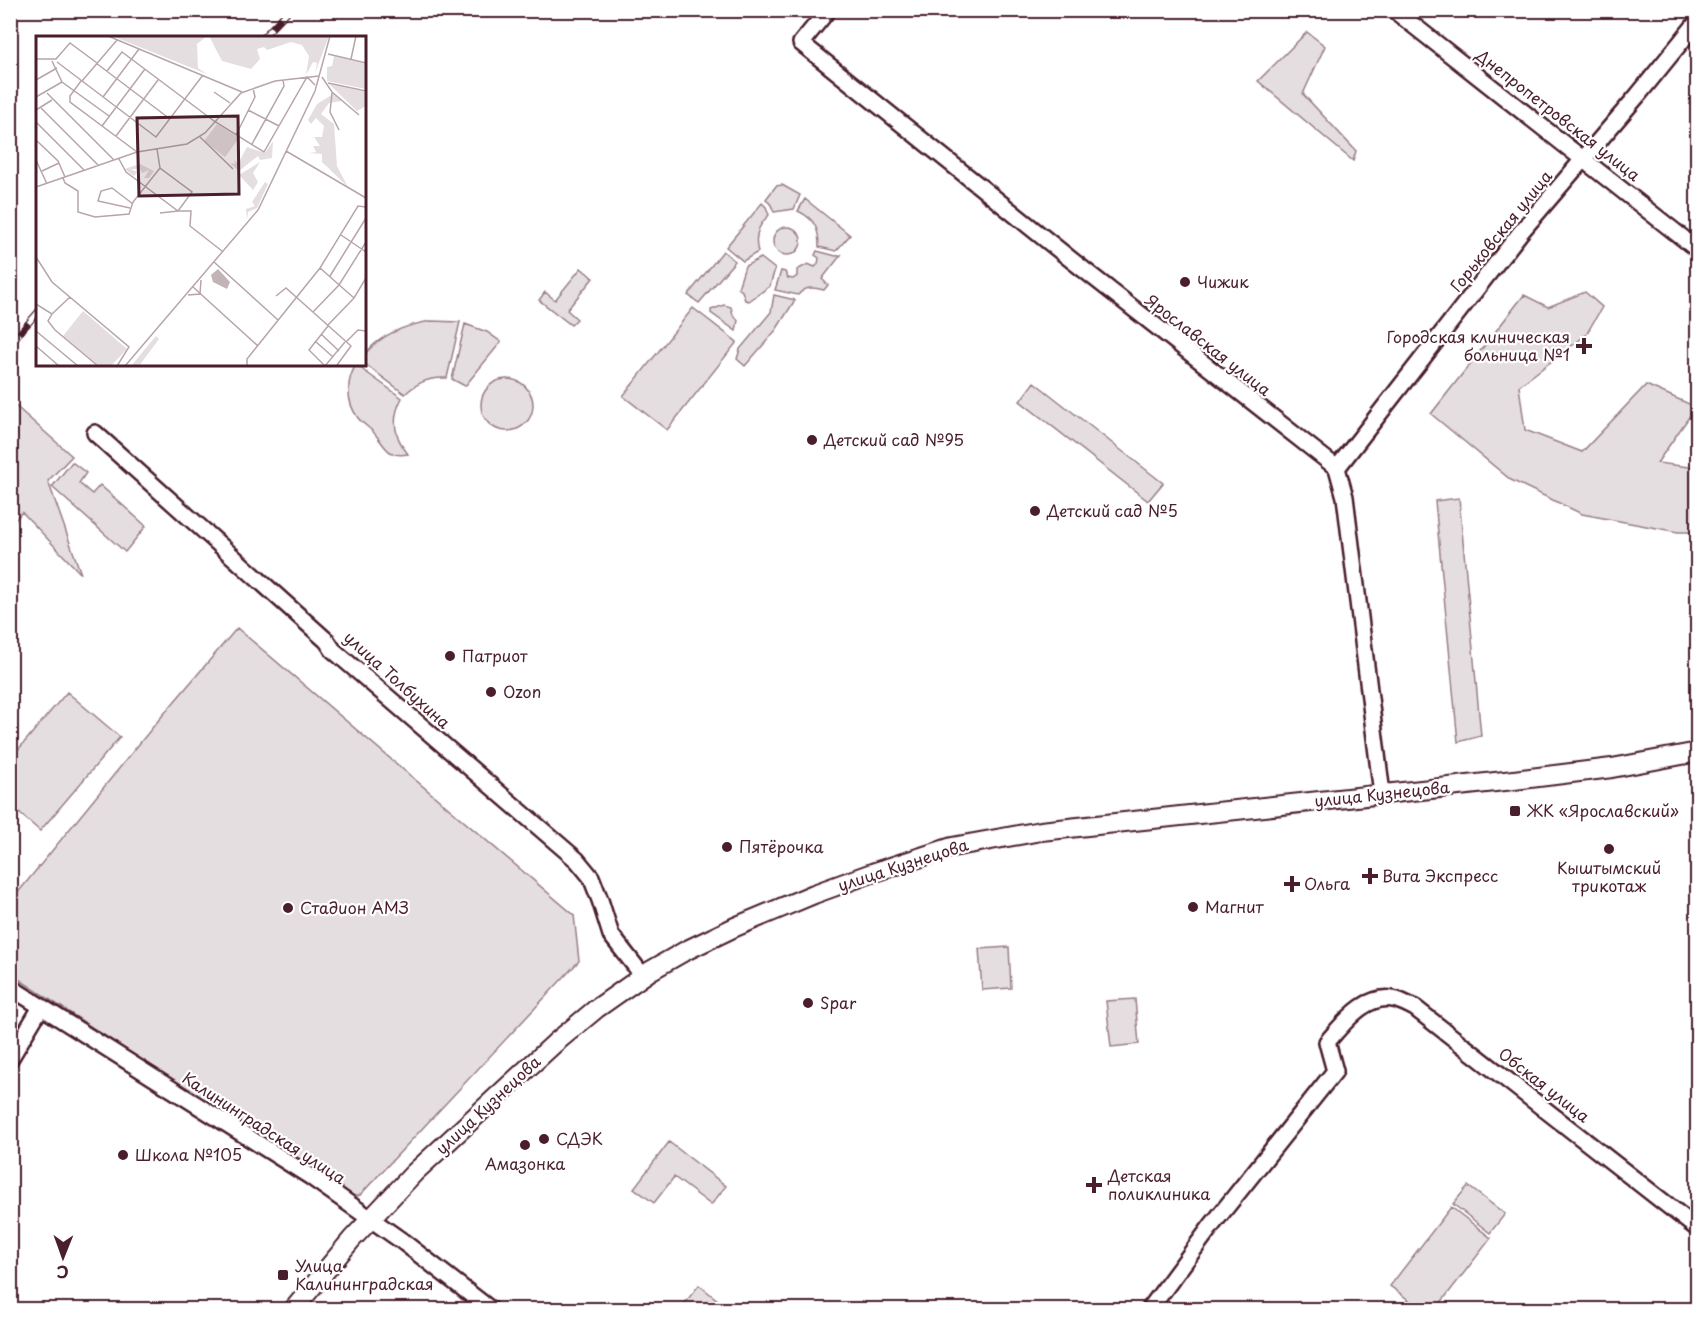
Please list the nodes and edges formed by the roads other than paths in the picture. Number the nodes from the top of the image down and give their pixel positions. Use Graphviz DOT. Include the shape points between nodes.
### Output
graph roads {
  1 [pos="828,10"];
  2 [pos="1394,10"];
  3 [pos="1698,21"];
  4 [pos="1583,158"];
  5 [pos="1698,250"];
  6 [pos="95,433"];
  7 [pos="1337,468"];
  8 [pos="1698,752"];
  9 [pos="1382,794"];
  10 [pos="643,976"];
  11 [pos="10,987"];
  12 [pos="41,1006"];
  13 [pos="10,1059"];
  14 [pos="370,1220"];
  15 [pos="1698,1229"];
  16 [pos="1157,1307"];
  17 [pos="293,1310"];
  18 [pos="492,1310"];
  1 -- 7 [label="street, Ярославская улица" via="801,43"];
  2 -- 4 [label="street, Днепропетровская улица"];
  3 -- 4 [label="street, Горьковская улица"];
  4 -- 5 [label="street, Днепропетровская улица"];
  4 -- 7 [label="street, Горьковская улица"];
  6 -- 10 [label="street, улица Толбухина" via="333,650 577,860 591,877 611,935"];
  7 -- 9 [label="street" via="1345,497"];
  8 -- 9 [label="street, улица Кузнецова" via="1612,768"];
  9 -- 10 [label="street, улица Кузнецова" via="1041,831 952,847 872,873 735,927"];
  10 -- 14 [label="street, улица Кузнецова" via="555,1043 414,1173"];
  11 -- 12 [label="street, Калининградская улица"];
  12 -- 13 [label="street"];
  12 -- 14 [label="street, Калининградская улица" via="311,1177"];
  14 -- 17 [label="street, улица Кузнецова"];
  14 -- 18 [label="street, Калининградская улица"];
  15 -- 16 [label="street, Обская улица" via="1415,1008 1395,999 1376,1000 1358,1009 1327,1041 1335,1071 1212,1225"];
}
